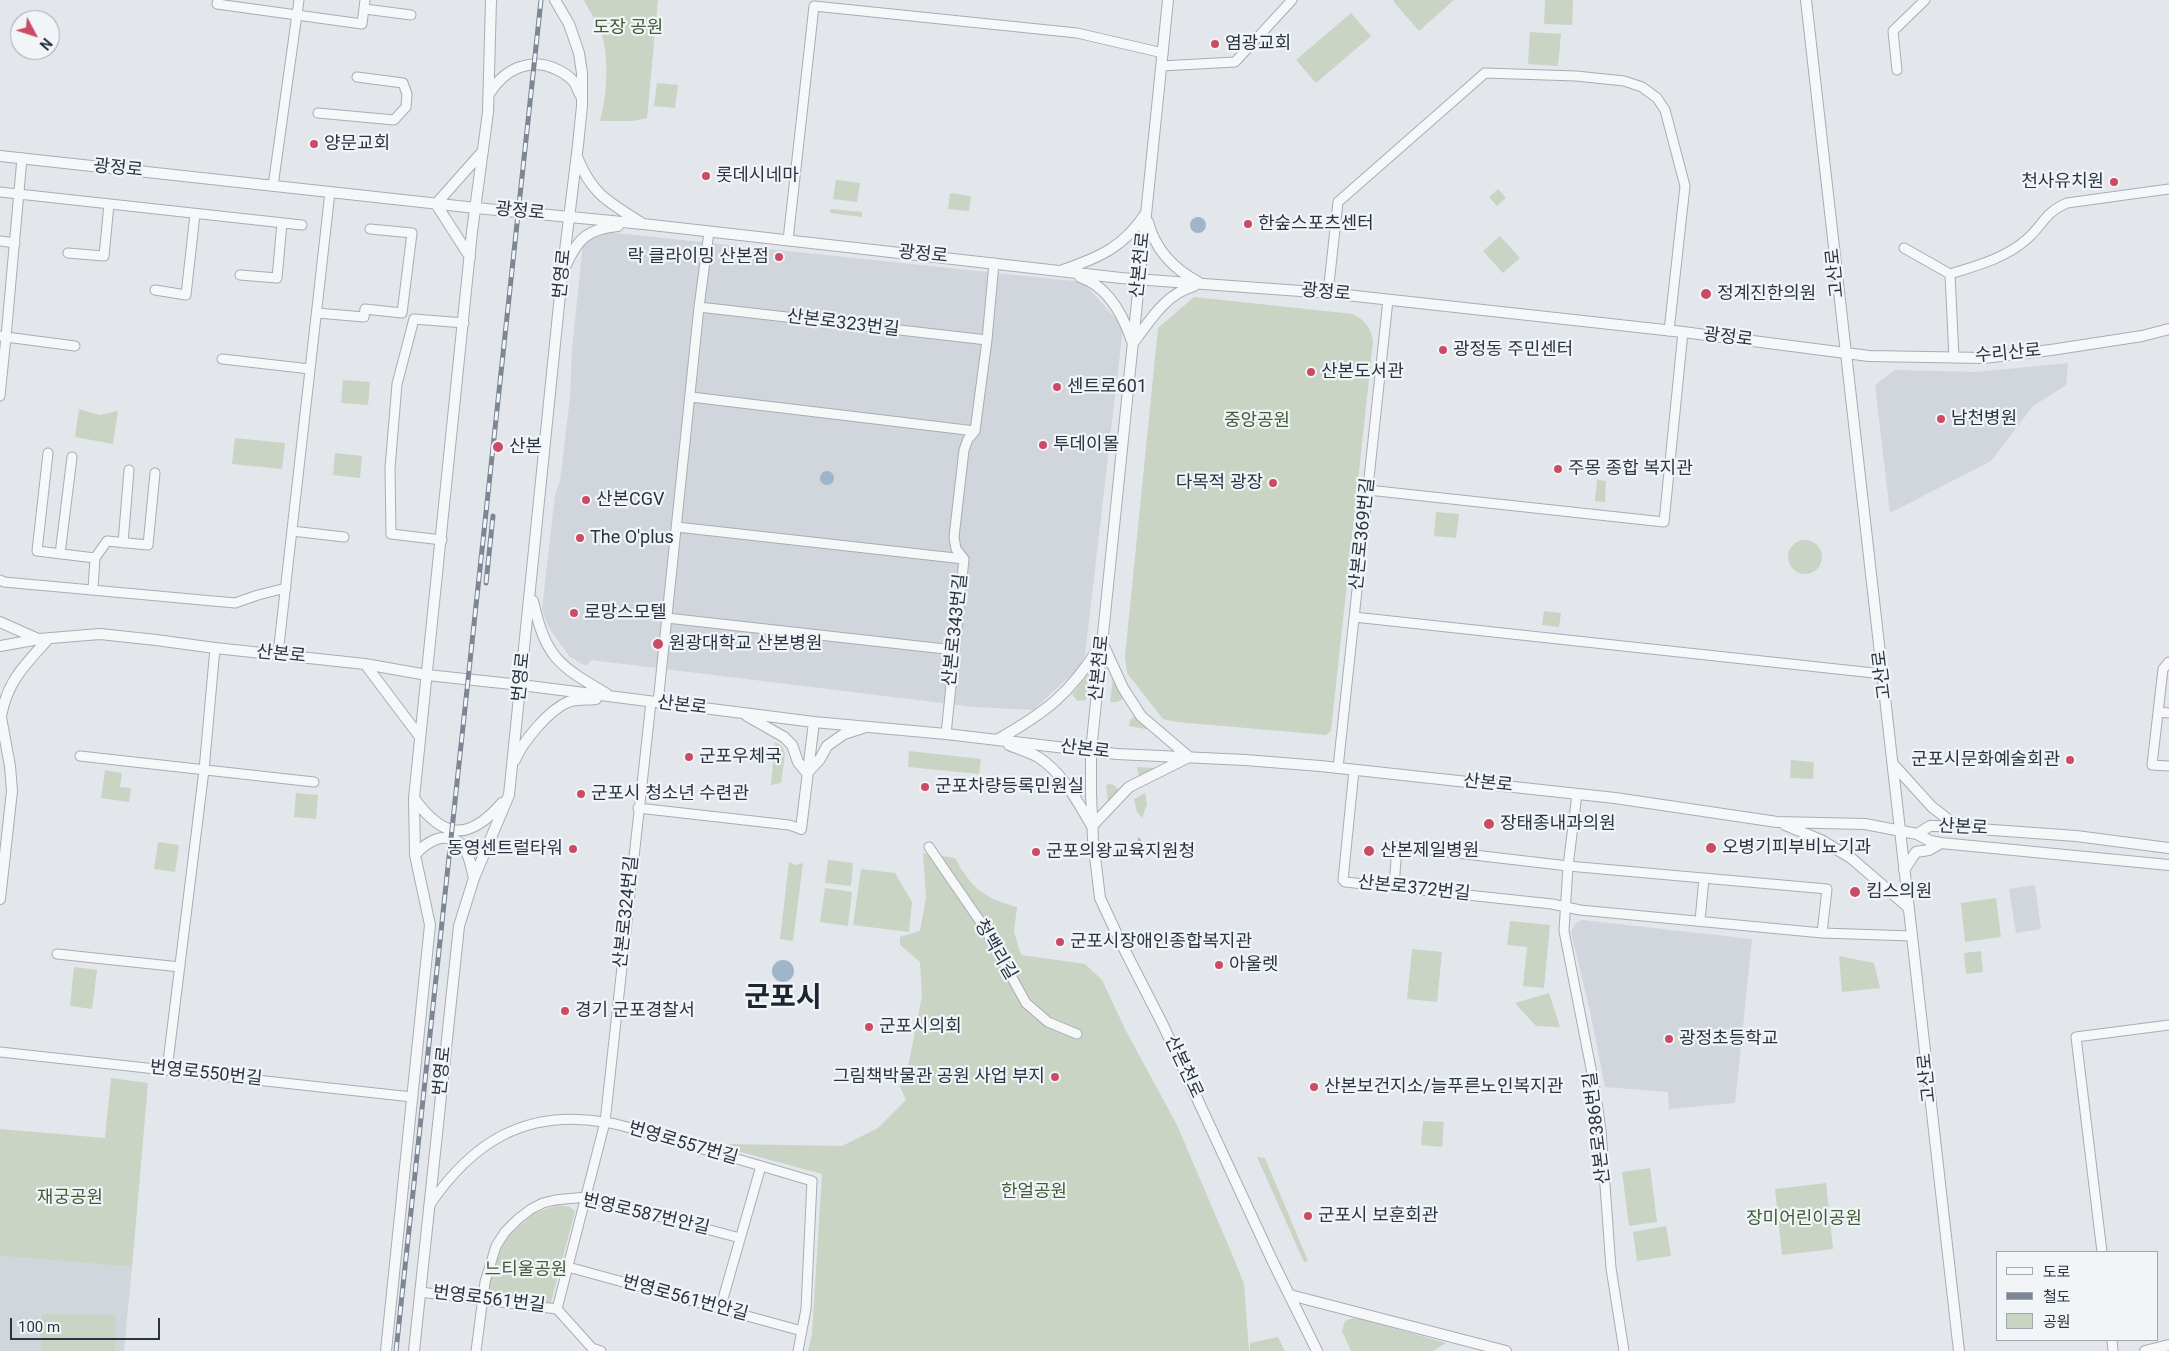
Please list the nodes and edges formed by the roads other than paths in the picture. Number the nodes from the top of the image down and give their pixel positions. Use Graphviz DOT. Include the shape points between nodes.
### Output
graph roads {
  1 [pos="218,0"];
  2 [pos="299,0"];
  3 [pos="490,0"];
  4 [pos="555,0"];
  5 [pos="1168,0"];
  6 [pos="1292,0"];
  7 [pos="1806,0"];
  8 [pos="1925,0"];
  9 [pos="365,5"];
  10 [pos="412,15"];
  11 [pos="297,16"];
  12 [pos="1162,53"];
  13 [pos="1161,66"];
  14 [pos="1898,70"];
  15 [pos="357,77"];
  16 [pos="489,94"];
  17 [pos="582,99"];
  18 [pos="318,113"];
  19 [pos="484,150"];
  20 [pos="0,156"];
  21 [pos="577,156"];
  22 [pos="22,158"];
  23 [pos="273,186"];
  24 [pos="2169,189"];
  25 [pos="0,192"];
  26 [pos="330,192"];
  27 [pos="20,194"];
  28 [pos="109,204"];
  29 [pos="436,204"];
  30 [pos="476,208"];
  31 [pos="1146,212"];
  32 [pos="195,214"];
  33 [pos="569,217"];
  34 [pos="282,223"];
  35 [pos="643,224"];
  36 [pos="302,225"];
  37 [pos="370,229"];
  38 [pos="709,232"];
  39 [pos="788,240"];
  40 [pos="0,241"];
  41 [pos="15,242"];
  42 [pos="1904,248"];
  43 [pos="68,253"];
  44 [pos="470,257"];
  45 [pos="994,263"];
  46 [pos="1061,271"];
  47 [pos="1950,274"];
  48 [pos="240,275"];
  49 [pos="562,275"];
  50 [pos="1140,278"];
  51 [pos="1201,284"];
  52 [pos="154,290"];
  53 [pos="1328,293"];
  54 [pos="1388,300"];
  55 [pos="699,307"];
  56 [pos="317,313"];
  57 [pos="464,323"];
  58 [pos="2169,329"];
  59 [pos="1669,331"];
  60 [pos="1683,332"];
  61 [pos="3,337"];
  62 [pos="987,340"];
  63 [pos="1133,344"];
  64 [pos="75,346"];
  65 [pos="1846,354"];
  66 [pos="1954,358"];
  67 [pos="222,359"];
  68 [pos="310,369"];
  69 [pos="0,396"];
  70 [pos="691,397"];
  71 [pos="975,431"];
  72 [pos="48,453"];
  73 [pos="72,457"];
  74 [pos="129,470"];
  75 [pos="155,473"];
  76 [pos="1368,490"];
  77 [pos="677,527"];
  78 [pos="292,531"];
  79 [pos="344,536"];
  80 [pos="442,540"];
  81 [pos="123,543"];
  82 [pos="60,554"];
  83 [pos="95,558"];
  84 [pos="964,559"];
  85 [pos="0,580"];
  86 [pos="286,588"];
  87 [pos="92,589"];
  88 [pos="531,592"];
  89 [pos="1354,617"];
  90 [pos="667,618"];
  91 [pos="0,622"];
  92 [pos="44,639"];
  93 [pos="1102,643"];
  94 [pos="0,646"];
  95 [pos="214,648"];
  96 [pos="954,650"];
  97 [pos="278,654"];
  98 [pos="2169,662"];
  99 [pos="365,664"];
  100 [pos="1884,674"];
  101 [pos="427,675"];
  102 [pos="521,684"];
  103 [pos="612,697"];
  104 [pos="655,702"];
  105 [pos="2158,712"];
  106 [pos="742,713"];
  107 [pos="2169,713"];
  108 [pos="0,714"];
  109 [pos="814,722"];
  110 [pos="866,727"];
  111 [pos="946,734"];
  112 [pos="420,737"];
  113 [pos="996,740"];
  114 [pos="1091,751"];
  115 [pos="80,756"];
  116 [pos="1189,758"];
  117 [pos="1893,764"];
  118 [pos="2169,766"];
  119 [pos="512,768"];
  120 [pos="1338,768"];
  121 [pos="204,770"];
  122 [pos="1354,770"];
  123 [pos="807,773"];
  124 [pos="314,782"];
  125 [pos="1577,794"];
  126 [pos="509,795"];
  127 [pos="414,798"];
  128 [pos="638,808"];
  129 [pos="1777,822"];
  130 [pos="1092,826"];
  131 [pos="1959,827"];
  132 [pos="801,829"];
  133 [pos="1901,831"];
  134 [pos="1917,834"];
  135 [pos="1941,843"];
  136 [pos="929,846"];
  137 [pos="2169,848"];
  138 [pos="415,855"];
  139 [pos="2169,865"];
  140 [pos="1568,866"];
  141 [pos="1904,870"];
  142 [pos="474,878"];
  143 [pos="1704,878"];
  144 [pos="1394,887"];
  145 [pos="0,899"];
  146 [pos="1566,907"];
  147 [pos="1909,908"];
  148 [pos="1700,921"];
  149 [pos="1822,933"];
  150 [pos="1912,936"];
  151 [pos="57,954"];
  152 [pos="180,967"];
  153 [pos="2169,1026"];
  154 [pos="1077,1034"];
  155 [pos="0,1052"];
  156 [pos="167,1070"];
  157 [pos="412,1097"];
  158 [pos="605,1122"];
  159 [pos="761,1166"];
  160 [pos="586,1197"];
  161 [pos="428,1207"];
  162 [pos="740,1238"];
  163 [pos="2102,1251"];
  164 [pos="568,1267"];
  165 [pos="420,1292"];
  166 [pos="1290,1295"];
  167 [pos="482,1300"];
  168 [pos="557,1309"];
  169 [pos="720,1309"];
  170 [pos="802,1331"];
  171 [pos="2169,1345"];
  172 [pos="594,1350"];
  173 [pos="386,1351"];
  174 [pos="414,1351"];
  175 [pos="476,1351"];
  176 [pos="798,1351"];
  177 [pos="1317,1351"];
  178 [pos="1506,1351"];
  179 [pos="1624,1351"];
  180 [pos="1959,1351"];
  181 [pos="2145,1351"];
  1 -- 11 [label="street" via="217,4"];
  2 -- 11 [label="street"];
  3 -- 16 [label="street, 번영로"];
  4 -- 17 [label="street, 번영로" via="569,24 579,53"];
  5 -- 12 [label="street, 산본천로"];
  6 -- 13 [label="street" via="1235,62"];
  7 -- 65 [label="street, 고산로"];
  8 -- 14 [label="street" via="1893,31"];
  9 -- 10 [label="street"];
  9 -- 11 [label="street" via="362,24"];
  11 -- 23 [label="street"];
  12 -- 13 [label="street, 산본천로"];
  12 -- 39 [label="street" via="1077,33 814,6"];
  13 -- 31 [label="street, 산본천로"];
  15 -- 18 [label="street" via="402,83 406,108 394,120"];
  16 -- 17 [label="street" via="495,84 514,69 527,64 543,64 564,73 573,81"];
  16 -- 19 [label="street, 번영로"];
  17 -- 21 [label="street, 번영로"];
  19 -- 29 [label="street"];
  19 -- 30 [label="street, 번영로"];
  20 -- 22 [label="street, 광정로"];
  21 -- 33 [label="street, 번영로"];
  21 -- 35 [label="street" via="586,178 597,192"];
  22 -- 23 [label="street, 광정로"];
  22 -- 27 [label="street"];
  23 -- 26 [label="street, 광정로"];
  24 -- 47 [label="street" via="2067,203 2053,209 2027,239 2006,254"];
  25 -- 27 [label="street"];
  26 -- 29 [label="street, 광정로"];
  26 -- 56 [label="street"];
  27 -- 28 [label="street"];
  27 -- 41 [label="street"];
  28 -- 32 [label="street"];
  28 -- 43 [label="street" via="104,256"];
  29 -- 30 [label="street, 광정로"];
  29 -- 44 [label="street"];
  30 -- 33 [label="street, 광정로"];
  30 -- 44 [label="street, 번영로"];
  31 -- 46 [label="street" via="1134,232 1110,251"];
  31 -- 50 [label="street, 산본천로"];
  31 -- 51 [label="street" via="1151,233 1160,249 1186,276"];
  32 -- 34 [label="street"];
  32 -- 52 [label="street" via="186,295"];
  33 -- 35 [label="street, 광정로"];
  33 -- 49 [label="street, 번영로"];
  34 -- 36 [label="street"];
  34 -- 48 [label="street" via="277,278"];
  35 -- 38 [label="street, 광정로"];
  35 -- 49 [label="street" via="588,233 574,247"];
  37 -- 56 [label="street" via="412,233 402,313 365,309 364,317"];
  38 -- 39 [label="street, 광정로"];
  38 -- 55 [label="street"];
  39 -- 45 [label="street, 광정로"];
  40 -- 41 [label="street"];
  41 -- 61 [label="street"];
  42 -- 47 [label="street"];
  44 -- 57 [label="street, 번영로"];
  45 -- 46 [label="street, 광정로"];
  45 -- 62 [label="street, 산본로343번길"];
  46 -- 50 [label="street, 광정로"];
  46 -- 63 [label="street" via="1090,280 1108,296 1124,320"];
  47 -- 66 [label="street"];
  49 -- 88 [label="street, 번영로"];
  50 -- 51 [label="street, 광정로"];
  50 -- 63 [label="street, 산본천로"];
  51 -- 53 [label="street, 광정로"];
  51 -- 63 [label="street" via="1183,289 1162,305"];
  53 -- 54 [label="street, 광정로"];
  53 -- 59 [label="street" via="1338,202 1484,73 1624,81 1642,87 1665,110 1685,186"];
  54 -- 59 [label="street, 광정로"];
  54 -- 76 [label="street, 산본로369번길"];
  55 -- 62 [label="street, 산본로323번길"];
  55 -- 70 [label="street"];
  56 -- 68 [label="street"];
  57 -- 80 [label="street, 번영로"];
  57 -- 80 [label="street" via="414,319 396,392 390,468 391,534"];
  58 -- 66 [label="street, 수리산로" via="2051,350"];
  59 -- 60 [label="street, 광정로"];
  60 -- 65 [label="street, 광정로"];
  60 -- 76 [label="street" via="1664,522"];
  61 -- 64 [label="street"];
  61 -- 69 [label="street"];
  62 -- 71 [label="street, 산본로343번길"];
  63 -- 93 [label="street, 산본천로"];
  65 -- 66 [label="street, 수리산로"];
  65 -- 100 [label="street, 고산로"];
  67 -- 68 [label="street"];
  68 -- 78 [label="street"];
  70 -- 71 [label="street"];
  70 -- 77 [label="street"];
  71 -- 84 [label="street, 산본로343번길" via="964,450 954,537 956,549"];
  72 -- 82 [label="street" via="37,551"];
  73 -- 82 [label="street"];
  74 -- 81 [label="street"];
  75 -- 81 [label="street" via="148,545"];
  76 -- 89 [label="street, 산본로369번길"];
  77 -- 84 [label="street"];
  77 -- 90 [label="street"];
  78 -- 79 [label="street"];
  78 -- 86 [label="street"];
  80 -- 101 [label="street, 번영로"];
  81 -- 83 [label="street" via="107,541"];
  82 -- 83 [label="street"];
  83 -- 87 [label="street"];
  84 -- 96 [label="street, 산본로343번길"];
  85 -- 87 [label="street"];
  86 -- 87 [label="street" via="235,603"];
  86 -- 97 [label="street"];
  88 -- 102 [label="street, 번영로"];
  88 -- 103 [label="street" via="539,630 550,651 567,670"];
  89 -- 100 [label="street"];
  89 -- 120 [label="street, 산본로369번길"];
  90 -- 96 [label="street"];
  90 -- 104 [label="street"];
  91 -- 92 [label="street"];
  92 -- 94 [label="street, 산본로"];
  92 -- 95 [label="street, 산본로" via="100,634"];
  92 -- 108 [label="street" via="9,688"];
  93 -- 113 [label="street" via="1083,673 1061,698"];
  93 -- 114 [label="street, 산본천로"];
  93 -- 116 [label="street" via="1132,705"];
  95 -- 97 [label="street, 산본로"];
  95 -- 121 [label="street"];
  96 -- 111 [label="street, 산본로343번길"];
  97 -- 99 [label="street, 산본로"];
  98 -- 105 [label="street" via="2163,669"];
  99 -- 101 [label="street, 산본로"];
  99 -- 112 [label="street"];
  100 -- 117 [label="street, 고산로"];
  101 -- 102 [label="street, 산본로"];
  101 -- 112 [label="street, 번영로"];
  102 -- 103 [label="street, 산본로"];
  102 -- 119 [label="street, 번영로"];
  103 -- 104 [label="street, 산본로"];
  103 -- 119 [label="street" via="569,702 556,710 530,737"];
  104 -- 106 [label="street, 산본로"];
  104 -- 128 [label="street, 산본로324번길"];
  105 -- 107 [label="street"];
  105 -- 118 [label="street" via="2152,765"];
  106 -- 109 [label="street, 산본로"];
  106 -- 123 [label="street" via="784,737"];
  108 -- 145 [label="street" via="12,791"];
  109 -- 110 [label="street, 산본로"];
  109 -- 123 [label="street"];
  110 -- 111 [label="street, 산본로"];
  110 -- 123 [label="street" via="844,734 827,746"];
  111 -- 113 [label="street, 산본로"];
  112 -- 127 [label="street, 번영로"];
  113 -- 114 [label="street, 산본로"];
  113 -- 130 [label="street" via="1038,757 1067,785"];
  114 -- 116 [label="street, 산본로"];
  114 -- 130 [label="street, 산본천로"];
  115 -- 121 [label="street"];
  116 -- 120 [label="street, 산본로"];
  116 -- 130 [label="street" via="1129,787"];
  117 -- 131 [label="street" via="1932,807"];
  117 -- 133 [label="street, 고산로"];
  119 -- 126 [label="street, 번영로"];
  120 -- 122 [label="street, 산본로"];
  121 -- 124 [label="street"];
  121 -- 152 [label="street"];
  122 -- 125 [label="street, 산본로"];
  122 -- 144 [label="street, 산본로372번길" via="1343,880"];
  123 -- 132 [label="street"];
  125 -- 129 [label="street, 산본로"];
  125 -- 140 [label="street, 산본로386번길"];
  126 -- 127 [label="street" via="491,816 471,829 454,831 425,814"];
  126 -- 142 [label="street, 번영로"];
  127 -- 138 [label="street, 번영로"];
  128 -- 132 [label="street"];
  128 -- 158 [label="street, 산본로324번길"];
  129 -- 133 [label="street, 산본로" via="1865,824"];
  129 -- 147 [label="street" via="1821,840 1852,858"];
  130 -- 166 [label="street, 산본천로" via="1097,883 1104,908"];
  131 -- 134 [label="street, 산본로" via="1930,826"];
  131 -- 137 [label="street, 산본로" via="2076,836"];
  133 -- 134 [label="street, 산본로"];
  133 -- 141 [label="street, 고산로"];
  134 -- 135 [label="street"];
  135 -- 139 [label="street"];
  135 -- 141 [label="street" via="1930,850 1916,852"];
  136 -- 154 [label="street, 청백리길" via="984,927 1026,1003 1048,1022"];
  138 -- 142 [label="street" via="433,839 447,838 461,844"];
  138 -- 157 [label="street, 번영로" via="430,925"];
  140 -- 143 [label="street"];
  140 -- 144 [label="street" via="1398,846"];
  140 -- 146 [label="street, 산본로386번길"];
  141 -- 147 [label="street, 고산로"];
  142 -- 161 [label="street, 번영로" via="459,926"];
  143 -- 148 [label="street"];
  143 -- 149 [label="street" via="1827,889"];
  144 -- 146 [label="street, 산본로372번길"];
  146 -- 148 [label="street"];
  146 -- 179 [label="street, 산본로386번길" via="1564,931 1596,1089 1611,1268"];
  147 -- 150 [label="street, 고산로"];
  148 -- 149 [label="street"];
  149 -- 150 [label="street"];
  150 -- 180 [label="street, 고산로"];
  151 -- 152 [label="street"];
  152 -- 156 [label="street"];
  153 -- 163 [label="street" via="2076,1037"];
  155 -- 156 [label="street, 번영로550번길"];
  156 -- 157 [label="street, 번영로550번길"];
  157 -- 173 [label="street, 번영로"];
  158 -- 159 [label="street, 번영로557번길"];
  158 -- 160 [label="street, 번영로557번길"];
  158 -- 161 [label="street, 번영로557번길" via="549,1120 514,1130 478,1150 463,1163"];
  159 -- 162 [label="street, 번영로557번길"];
  159 -- 170 [label="street, 번영로557번길" via="812,1182 806,1309"];
  160 -- 162 [label="street, 번영로587번안길"];
  160 -- 164 [label="street, 번영로557번길"];
  160 -- 167 [label="street, 번영로587번안길" via="543,1203 518,1219 496,1246"];
  161 -- 165 [label="street, 번영로"];
  162 -- 169 [label="street, 번영로557번길"];
  164 -- 168 [label="street, 번영로557번길"];
  164 -- 169 [label="street, 번영로561번안길"];
  165 -- 167 [label="street, 번영로561번길"];
  165 -- 174 [label="street, 번영로"];
  166 -- 177 [label="street, 산본천로"];
  166 -- 178 [label="street"];
  167 -- 168 [label="street, 번영로561번길"];
  167 -- 175 [label="street, 번영로587번안길"];
  168 -- 172 [label="street, 번영로561번길"];
  169 -- 170 [label="street, 번영로561번안길"];
  170 -- 176 [label="street"];
  171 -- 181 [label="street"];
}
